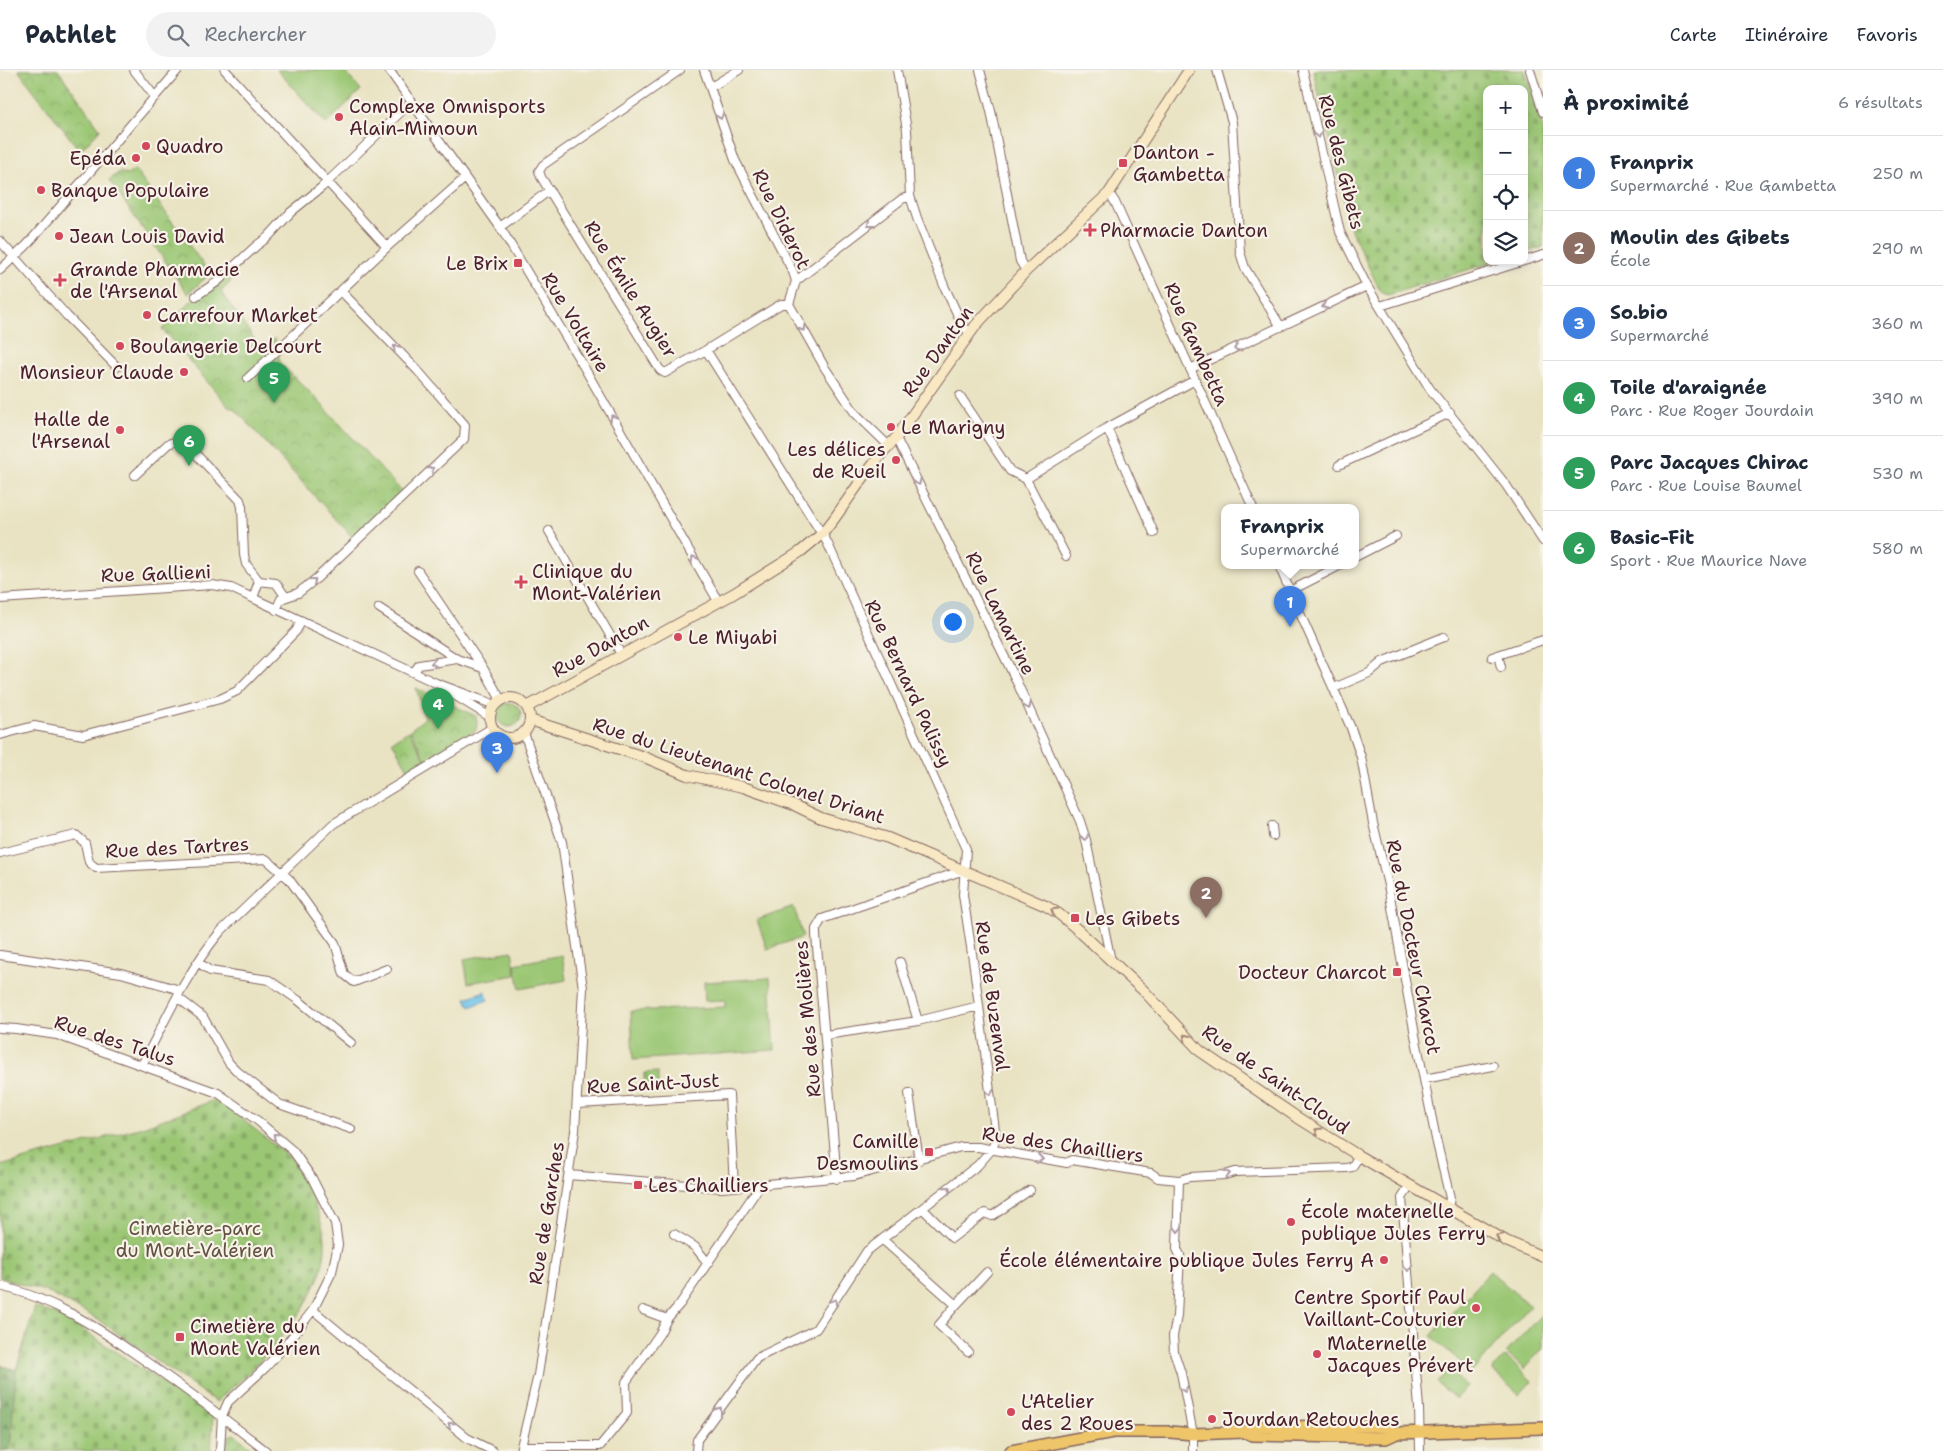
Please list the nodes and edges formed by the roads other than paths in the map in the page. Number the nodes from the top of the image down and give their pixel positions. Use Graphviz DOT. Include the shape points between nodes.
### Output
graph roads {
  1 [pos="134,70"];
  2 [pos="178,70"];
  3 [pos="225,70"];
  4 [pos="389,70"];
  5 [pos="680,70"];
  6 [pos="704,70"];
  7 [pos="739,70"];
  8 [pos="898,70"];
  9 [pos="980,70"];
  10 [pos="1189,70"];
  11 [pos="1217,70"];
  12 [pos="1303,70"];
  13 [pos="1530,70"];
  14 [pos="711,86"];
  15 [pos="155,97"];
  16 [pos="408,105"];
  17 [pos="1543,112"];
  18 [pos="465,178"];
  19 [pos="328,181"];
  20 [pos="550,190"];
  21 [pos="1109,193"];
  22 [pos="910,196"];
  23 [pos="500,228"];
  24 [pos="0,241"];
  25 [pos="387,247"];
  26 [pos="1543,255"];
  27 [pos="14,256"];
  28 [pos="1528,260"];
  29 [pos="1511,265"];
  30 [pos="0,270"];
  31 [pos="1026,271"];
  32 [pos="796,281"];
  33 [pos="1367,286"];
  34 [pos="341,291"];
  35 [pos="196,296"];
  36 [pos="789,304"];
  37 [pos="1380,306"];
  38 [pos="1281,327"];
  39 [pos="970,332"];
  40 [pos="706,350"];
  41 [pos="117,367"];
  42 [pos="1190,369"];
  43 [pos="248,378"];
  44 [pos="1195,380"];
  45 [pos="960,396"];
  46 [pos="1450,414"];
  47 [pos="1107,428"];
  48 [pos="892,442"];
  49 [pos="1339,465"];
  50 [pos="135,475"];
  51 [pos="1026,479"];
  52 [pos="1251,504"];
  53 [pos="549,531"];
  54 [pos="823,533"];
  55 [pos="1154,533"];
  56 [pos="1396,536"];
  57 [pos="1543,541"];
  58 [pos="1359,555"];
  59 [pos="1066,556"];
  60 [pos="1280,569"];
  61 [pos="1333,569"];
  62 [pos="418,571"];
  63 [pos="258,581"];
  64 [pos="1290,591"];
  65 [pos="285,596"];
  66 [pos="253,598"];
  67 [pos="0,599"];
  68 [pos="718,601"];
  69 [pos="379,608"];
  70 [pos="276,610"];
  71 [pos="301,622"];
  72 [pos="1444,637"];
  73 [pos="1543,640"];
  74 [pos="621,654"];
  75 [pos="457,659"];
  76 [pos="1501,667"];
  77 [pos="483,668"];
  78 [pos="414,672"];
  79 [pos="436,683"];
  80 [pos="1335,691"];
  81 [pos="498,702"];
  82 [pos="527,706"];
  83 [pos="530,720"];
  84 [pos="491,723"];
  85 [pos="524,733"];
  86 [pos="0,735"];
  87 [pos="1272,826"];
  88 [pos="1273,836"];
  89 [pos="966,846"];
  90 [pos="0,853"];
  91 [pos="934,858"];
  92 [pos="964,870"];
  93 [pos="282,874"];
  94 [pos="1104,929"];
  95 [pos="1092,942"];
  96 [pos="0,956"];
  97 [pos="1111,961"];
  98 [pos="198,962"];
  99 [pos="900,962"];
  100 [pos="387,969"];
  101 [pos="178,993"];
  102 [pos="979,1006"];
  103 [pos="918,1021"];
  104 [pos="0,1028"];
  105 [pos="826,1035"];
  106 [pos="352,1043"];
  107 [pos="142,1065"];
  108 [pos="1493,1066"];
  109 [pos="1424,1079"];
  110 [pos="910,1093"];
  111 [pos="578,1104"];
  112 [pos="351,1128"];
  113 [pos="992,1149"];
  114 [pos="1359,1156"];
  115 [pos="920,1160"];
  116 [pos="569,1175"];
  117 [pos="837,1179"];
  118 [pos="1179,1180"];
  119 [pos="761,1184"];
  120 [pos="734,1186"];
  121 [pos="1410,1186"];
  122 [pos="1030,1190"];
  123 [pos="1448,1208"];
  124 [pos="923,1209"];
  125 [pos="674,1234"];
  126 [pos="883,1240"];
  127 [pos="1543,1257"];
  128 [pos="708,1263"];
  129 [pos="987,1272"];
  130 [pos="0,1286"];
  131 [pos="956,1305"];
  132 [pos="313,1310"];
  133 [pos="643,1310"];
  134 [pos="667,1319"];
  135 [pos="968,1352"];
  136 [pos="222,1416"];
  137 [pos="1543,1428"];
  138 [pos="1487,1431"];
  139 [pos="1420,1433"];
  140 [pos="1193,1434"];
  141 [pos="1543,1434"];
  142 [pos="521,1449"];
  143 [pos="220,1451"];
  144 [pos="266,1451"];
  145 [pos="492,1451"];
  146 [pos="696,1451"];
  147 [pos="1011,1451"];
  148 [pos="1193,1451"];
  149 [pos="1420,1451"];
  1 -- 15 [label="street"];
  2 -- 15 [label="street"];
  3 -- 19 [label="street"];
  4 -- 18 [label="street, Rue Voltaire"];
  5 -- 20 [label="street, Rue Émile Augier" via="543,165 539,171"];
  6 -- 14 [label="street, Rue Diderot"];
  7 -- 14 [label="street"];
  8 -- 22 [label="street" via="907,130"];
  9 -- 31 [label="street" via="991,110 1020,261"];
  10 -- 21 [label="street, Rue Danton"];
  11 -- 38 [label="street" via="1232,122 1240,252 1245,268"];
  12 -- 33 [label="street, Rue des Gibets, one-way" via="1340,232"];
  13 -- 17 [label="street"];
  14 -- 32 [label="street, Rue Diderot, one-way" via="735,160"];
  15 -- 27 [label="street"];
  16 -- 19 [label="street"];
  18 -- 23 [label="street, Rue Voltaire"];
  18 -- 25 [label="street"];
  19 -- 25 [label="street"];
  19 -- 35 [label="street" via="217,282"];
  20 -- 23 [label="street"];
  20 -- 40 [label="street, Rue Émile Augier" via="660,370 665,373"];
  21 -- 31 [label="street, Rue Danton"];
  21 -- 42 [label="street, Rue Gambetta"];
  22 -- 32 [label="street, one-way"];
  22 -- 39 [label="street" via="945,288"];
  68 -- 23 [label="street, Rue Voltaire, one-way"];
  24 -- 27 [label="street"];
  25 -- 34 [label="street"];
  26 -- 28 [label="street"];
  27 -- 30 [label="street"];
  27 -- 41 [label="street"];
  29 -- 37 [label="street"];
  31 -- 39 [label="street, Rue Danton"];
  32 -- 36 [label="street, Rue Diderot"];
  33 -- 37 [label="street, Rue des Gibets"];
  33 -- 38 [label="street, one-way"];
  34 -- 43 [label="street"];
  65 -- 34 [label="street, one-way" via="298,593 317,578 464,439 465,425"];
  36 -- 40 [label="street" via="781,304"];
  36 -- 48 [label="street, one-way" via="825,368 856,413"];
  37 -- 46 [label="street, Rue des Gibets" via="1419,372"];
  38 -- 42 [label="street, one-way"];
  39 -- 48 [label="street, Rue Danton"];
  40 -- 54 [label="street, Rue Émile Augier"];
  42 -- 44 [label="street, Rue Gambetta"];
  44 -- 47 [label="street"];
  44 -- 52 [label="street, Rue Gambetta"];
  45 -- 51 [label="street" via="1010,471"];
  46 -- 49 [label="street"];
  46 -- 57 [label="street, Rue des Gibets" via="1506,485"];
  47 -- 51 [label="street"];
  47 -- 55 [label="street"];
  48 -- 54 [label="street, Rue Danton"];
  48 -- 94 [label="street, Rue Lamartine, one-way" via="1011,669 1073,804 1086,840"];
  50 -- 63 [label="street" via="168,444 177,441 187,446 240,500 244,555 246,564"];
  51 -- 59 [label="street"];
  53 -- 74 [label="street"];
  54 -- 68 [label="street, Rue Danton" via="767,574"];
  54 -- 89 [label="street, Rue Bernard Palissy"];
  56 -- 58 [label="street"];
  60 -- 64 [label="street"];
  61 -- 64 [label="street"];
  62 -- 77 [label="street"];
  63 -- 65 [label="street" via="276,583"];
  63 -- 66 [label="street"];
  64 -- 80 [label="street"];
  65 -- 70 [label="street"];
  66 -- 67 [label="street, Rue Gallieni" via="231,588 212,585"];
  66 -- 70 [label="street, Rue Gallieni"];
  68 -- 74 [label="street, Rue Danton"];
  69 -- 75 [label="street"];
  70 -- 71 [label="street, Rue Gallieni"];
  71 -- 78 [label="street, Rue Gallieni"];
  71 -- 86 [label="street" via="237,691 220,699 83,735 34,726"];
  72 -- 80 [label="street" via="1382,662 1369,673"];
  73 -- 76 [label="street" via="1495,656"];
  74 -- 82 [label="street, Rue Danton"];
  75 -- 77 [label="street"];
  75 -- 78 [label="street, one-way" via="418,665"];
  77 -- 81 [label="street"];
  78 -- 79 [label="street, Rue Gallieni"];
  79 -- 81 [label="street, Rue Gallieni"];
  79 -- 84 [label="street, Rue Gallieni"];
  80 -- 109 [label="street, Rue du Docteur Charcot" via="1361,757"];
  81 -- 82 [label="street" via="508,698"];
  81 -- 84 [label="street"];
  82 -- 83 [label="street"];
  83 -- 85 [label="street"];
  83 -- 91 [label="street, Rue du Lieutenant Colonel Driant" via="644,757 687,775 743,787 821,818 888,838"];
  84 -- 85 [label="street" via="498,734 507,738"];
  84 -- 93 [label="street" via="333,824"];
  85 -- 111 [label="street, Rue de Garches" via="562,842 582,978"];
  87 -- 88 [label="street"];
  89 -- 92 [label="street, Rue de Buzenval"];
  90 -- 93 [label="street, Rue des Tartres" via="76,835 85,842 89,862 96,868 266,860"];
  91 -- 92 [label="street, Rue de Saint-Cloud"];
  95 -- 92 [label="street, Rue de Saint-Cloud, one-way" via="1046,906"];
  92 -- 102 [label="street, Rue de Buzenval" via="963,895"];
  92 -- 105 [label="street, Rue des Molières" via="822,919 816,936"];
  93 -- 98 [label="street" via="221,931"];
  93 -- 100 [label="street" via="335,942 344,974 354,982"];
  94 -- 95 [label="street" via="1099,940"];
  94 -- 97 [label="street, Rue Lamartine"];
  95 -- 97 [label="street, Rue de Saint-Cloud"];
  96 -- 101 [label="street" via="121,973"];
  114 -- 97 [label="street, Rue de Saint-Cloud, one-way" via="1196,1048"];
  98 -- 101 [label="street"];
  98 -- 106 [label="street" via="210,971 269,980"];
  99 -- 103 [label="street"];
  101 -- 107 [label="street"];
  101 -- 112 [label="street" via="202,1017 229,1063 279,1104"];
  102 -- 103 [label="street"];
  102 -- 113 [label="street, Rue de Buzenval, one-way" via="996,1138"];
  103 -- 105 [label="street"];
  104 -- 107 [label="street, Rue des Talus" via="57,1035"];
  105 -- 117 [label="street, Rue des Molières"];
  132 -- 107 [label="street, Rue des Talus, one-way" via="332,1272 338,1245 335,1224 312,1178 293,1151 218,1093"];
  108 -- 109 [label="street"];
  109 -- 123 [label="street, Rue du Docteur Charcot" via="1450,1198"];
  110 -- 115 [label="street"];
  111 -- 116 [label="street, Rue de Garches"];
  111 -- 120 [label="street, Rue Saint-Just" via="729,1095"];
  113 -- 115 [label="street, Rue des Chailliers" via="961,1148"];
  113 -- 118 [label="street, Rue des Chailliers, one-way"];
  124 -- 113 [label="street, one-way" via="978,1165"];
  118 -- 114 [label="street, Rue des Chailliers, one-way" via="1235,1172 1346,1168 1352,1167"];
  114 -- 121 [label="street, Rue de Saint-Cloud"];
  115 -- 117 [label="street, Rue des Chailliers"];
  116 -- 120 [label="street, Rue des Chailliers" via="722,1188"];
  116 -- 142 [label="street, Rue de Garches" via="538,1374"];
  117 -- 119 [label="street, Rue des Chailliers"];
  118 -- 140 [label="street, one-way" via="1177,1249 1180,1255 1173,1336"];
  119 -- 120 [label="street, Rue des Chailliers"];
  119 -- 128 [label="street"];
  121 -- 123 [label="street, Rue de Saint-Cloud"];
  121 -- 139 [label="street, one-way" via="1402,1198"];
  122 -- 124 [label="street" via="992,1216 985,1213 952,1238"];
  127 -- 123 [label="street, Rue de Saint-Cloud, one-way" via="1506,1241"];
  124 -- 126 [label="street"];
  125 -- 128 [label="street" via="694,1247"];
  126 -- 131 [label="street"];
  146 -- 126 [label="street, one-way" via="697,1440 757,1358 816,1330 864,1256"];
  128 -- 134 [label="street"];
  129 -- 131 [label="street"];
  130 -- 136 [label="street" via="44,1301 85,1321"];
  131 -- 135 [label="street" via="939,1325"];
  132 -- 136 [label="street, Rue des Talus" via="266,1367 228,1402"];
  145 -- 132 [label="street, one-way" via="468,1438"];
  133 -- 134 [label="street"];
  134 -- 142 [label="street" via="626,1382 628,1413 600,1446"];
  136 -- 143 [label="street"];
  136 -- 144 [label="street"];
  137 -- 138 [label="main road"];
  138 -- 139 [label="main road"];
  138 -- 141 [label="main road" via="1494,1434"];
  139 -- 140 [label="main road" via="1397,1434 1387,1427 1369,1426 1253,1427 1244,1432"];
  139 -- 149 [label="street"];
  140 -- 147 [label="main road" via="1113,1432"];
  140 -- 148 [label="street"];
}
